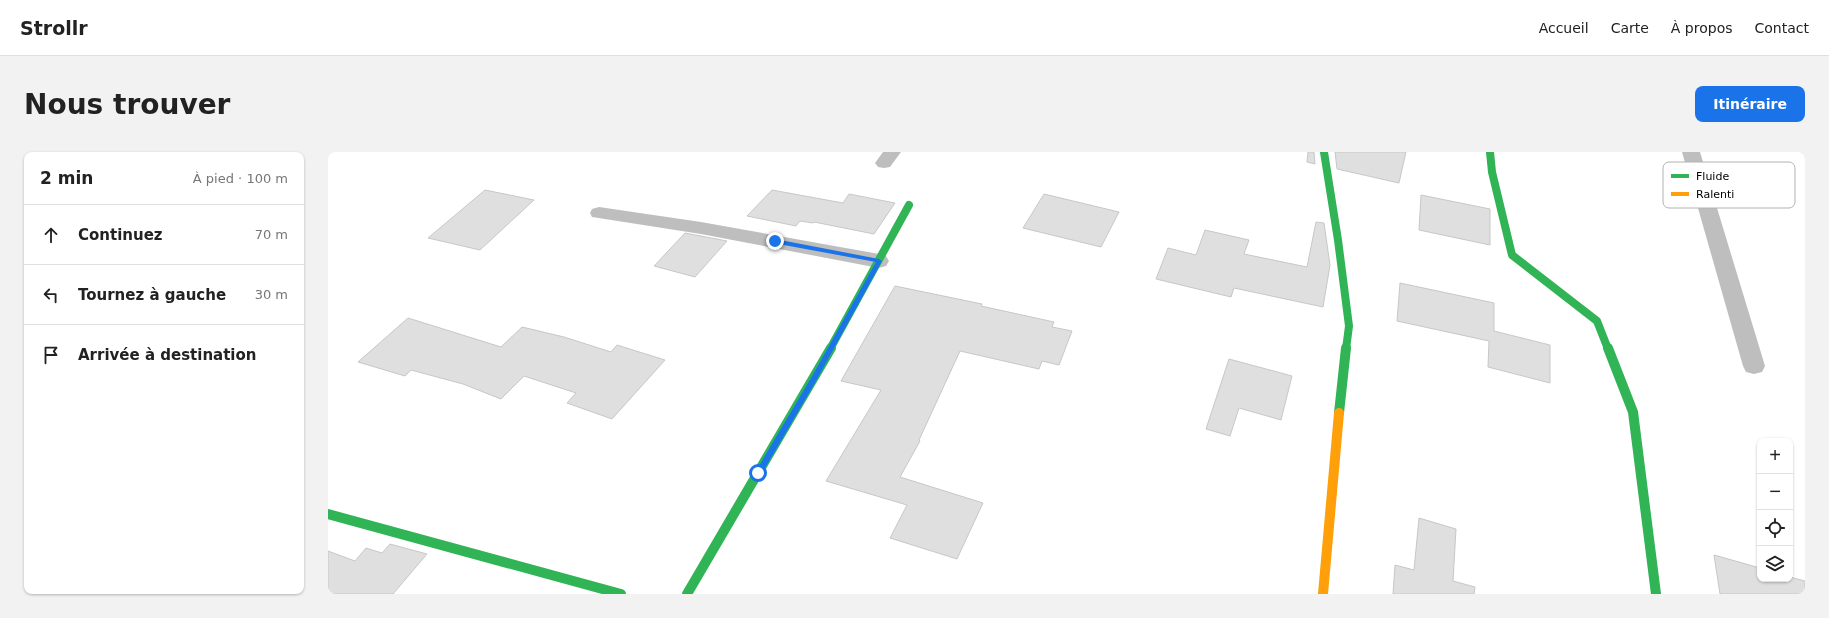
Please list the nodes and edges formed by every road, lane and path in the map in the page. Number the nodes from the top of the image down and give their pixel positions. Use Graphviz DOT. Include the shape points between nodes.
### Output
graph roads {
  1 [pos="1324,152"];
  2 [pos="1490,152"];
  3 [pos="1691,152"];
  4 [pos="1694,162"];
  5 [pos="909,205"];
  6 [pos="1707,208"];
  7 [pos="599,213"];
  8 [pos="879,261"];
  9 [pos="1754,366"];
  10 [pos="328,514"];
  11 [pos="621,594"];
  12 [pos="687,594"];
  13 [pos="1323,594"];
  14 [pos="1656,594"];
  1 -- 13 [label="street" via="1349,326"];
  2 -- 14 [label="street" via="1492,172 1512,255 1597,321 1633,412"];
  3 -- 4 [label="street"];
  5 -- 8 [label="street"];
  6 -- 9 [label="street"];
  7 -- 8 [label="street" via="701,228"];
  8 -- 12 [label="street" via="814,379"];
  10 -- 11 [label="street"];
}
